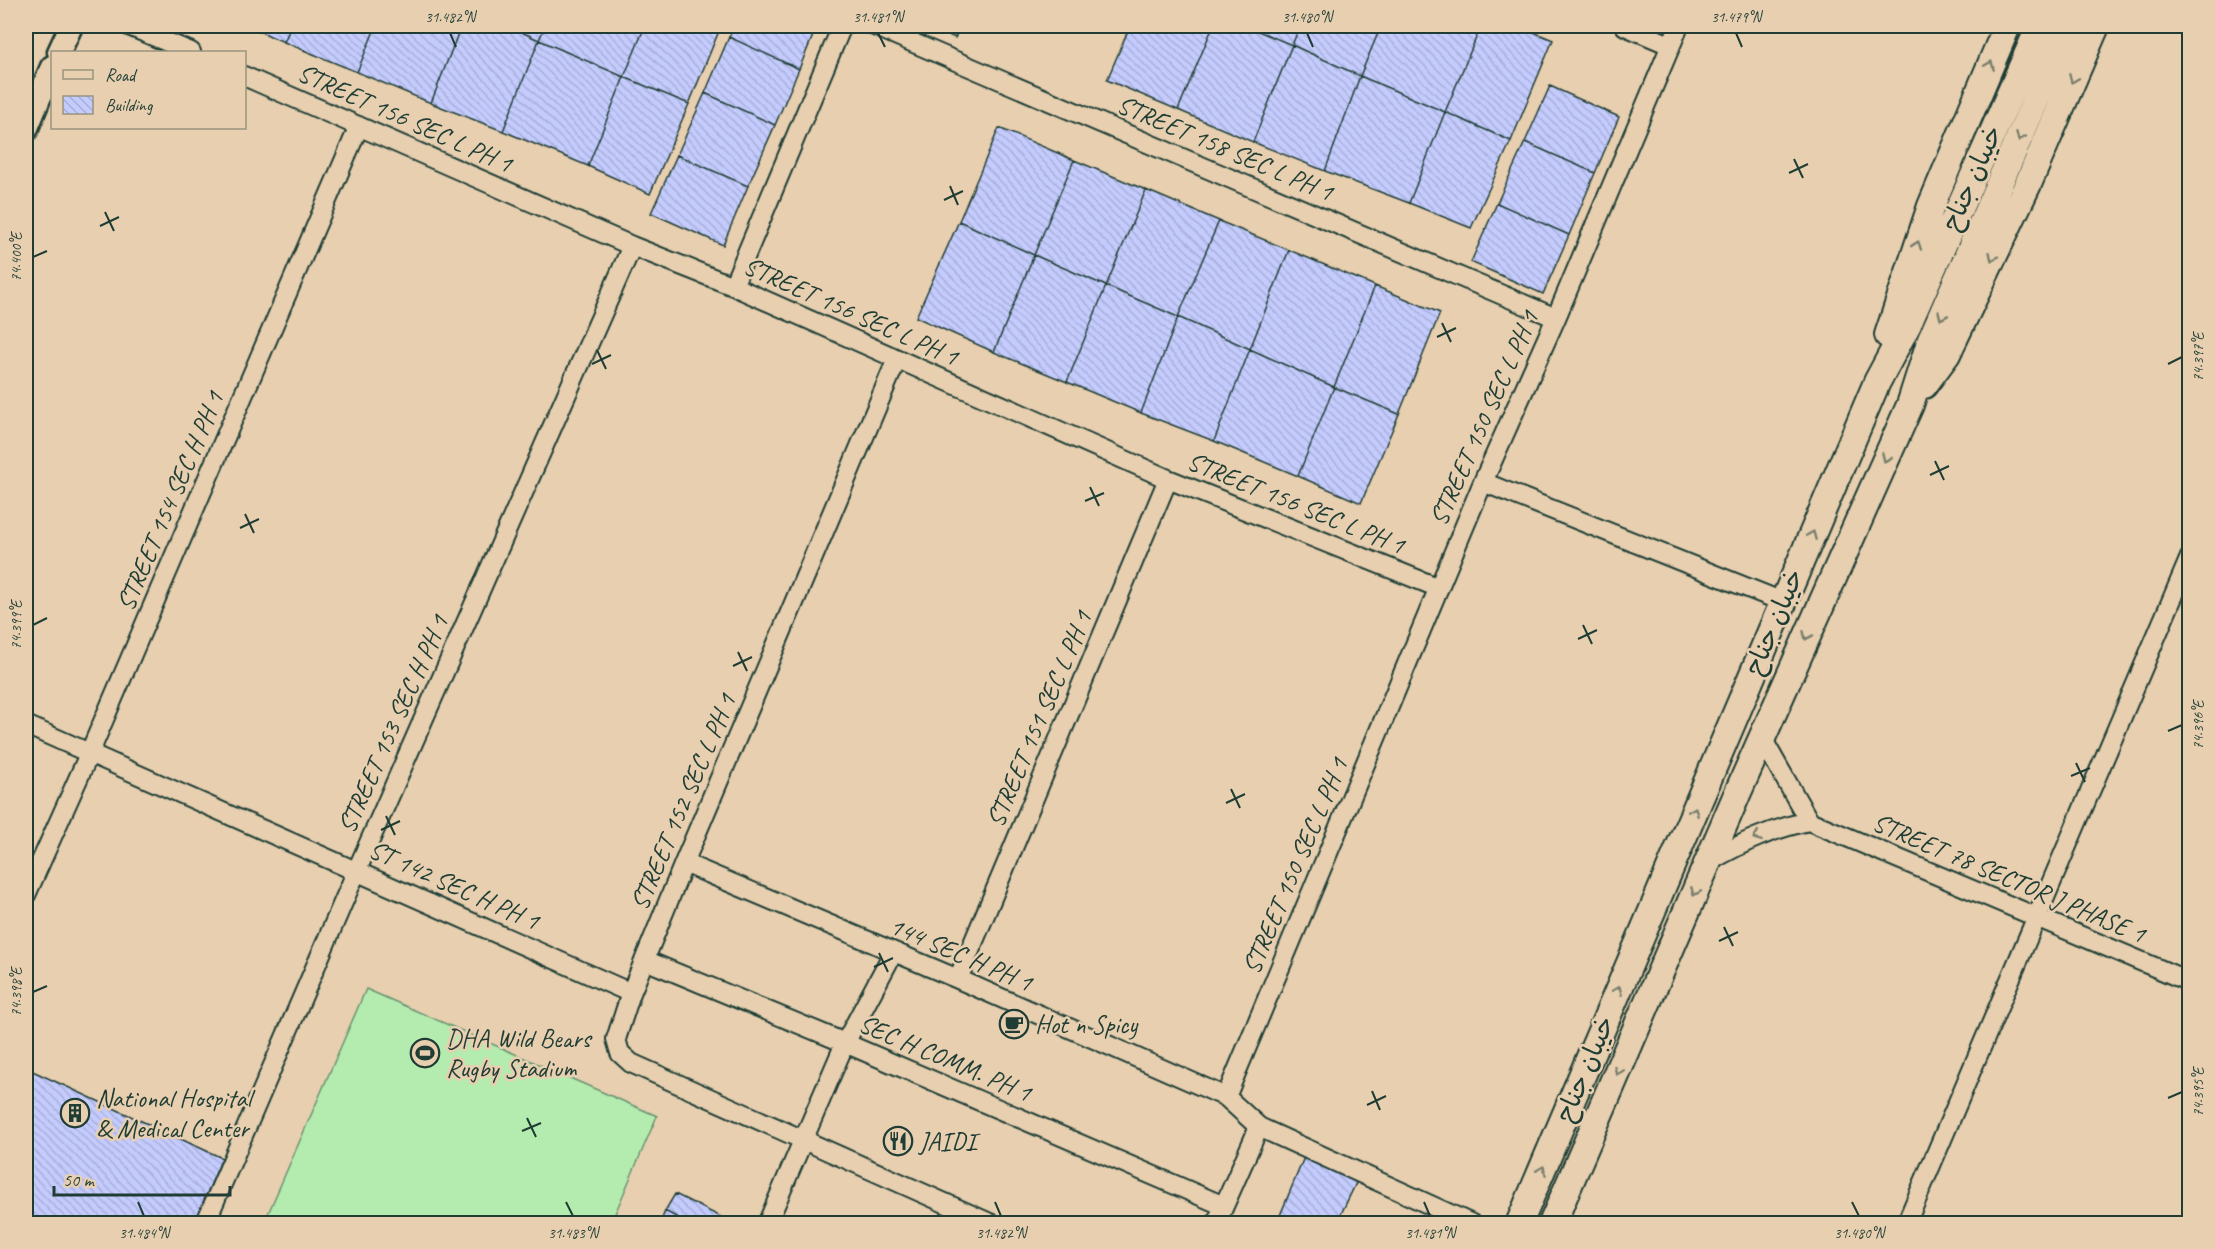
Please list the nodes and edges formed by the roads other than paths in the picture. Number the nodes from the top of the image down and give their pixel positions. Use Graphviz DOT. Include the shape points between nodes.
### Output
graph roads {
  1 [pos="70,26"];
  2 [pos="129,26"];
  3 [pos="842,26"];
  4 [pos="874,26"];
  5 [pos="1625,26"];
  6 [pos="1679,26"];
  7 [pos="2007,26"];
  8 [pos="2040,26"];
  9 [pos="2068,26"];
  10 [pos="2096,26"];
  11 [pos="1670,45"];
  12 [pos="59,51"];
  13 [pos="189,51"];
  14 [pos="51,69"];
  15 [pos="246,77"];
  16 [pos="359,126"];
  17 [pos="26,130"];
  18 [pos="632,246"];
  19 [pos="733,286"];
  20 [pos="1556,318"];
  21 [pos="897,359"];
  22 [pos="1877,382"];
  23 [pos="1910,405"];
  24 [pos="1168,479"];
  25 [pos="1483,482"];
  26 [pos="2190,557"];
  27 [pos="1439,588"];
  28 [pos="1783,602"];
  29 [pos="26,725"];
  30 [pos="1762,738"];
  31 [pos="90,752"];
  32 [pos="1809,821"];
  33 [pos="1708,862"];
  34 [pos="684,863"];
  35 [pos="357,870"];
  36 [pos="26,895"];
  37 [pos="2036,917"];
  38 [pos="893,953"];
  39 [pos="645,960"];
  40 [pos="958,979"];
  41 [pos="2190,982"];
  42 [pos="631,993"];
  43 [pos="845,1043"];
  44 [pos="1226,1096"];
  45 [pos="1259,1127"];
  46 [pos="804,1141"];
  47 [pos="1224,1206"];
  48 [pos="989,1223"];
  49 [pos="205,1224"];
  50 [pos="767,1224"];
  51 [pos="1216,1224"];
  52 [pos="1472,1224"];
  53 [pos="1519,1224"];
  54 [pos="1552,1224"];
  55 [pos="1905,1224"];
  1 -- 12 [label="street"];
  2 -- 13 [label="street"];
  3 -- 19 [label="street"];
  4 -- 20 [label="street, STREET 158 SEC L PH 1"];
  5 -- 11 [label="street"];
  6 -- 11 [label="street, STREET 150 SEC L PH 1"];
  22 -- 7 [label="main road, one-way" via="1892,319 1931,206"];
  8 -- 22 [label="main road, خیبان جناح" via="1908,324"];
  9 -- 23 [label="main road, خیبان جناح, one-way" via="1930,342"];
  10 -- 23 [label="main road, one-way" via="2028,184 1947,354"];
  11 -- 20 [label="street, STREET 150 SEC L PH 1"];
  14 -- 17 [label="street"];
  15 -- 16 [label="street, STREET 156 SEC L PH 1"];
  16 -- 18 [label="street, STREET 156 SEC L PH 1"];
  16 -- 31 [label="street, STREET 154 SEC H PH 1"];
  18 -- 19 [label="street, STREET 156 SEC L PH 1"];
  18 -- 35 [label="street, STREET 153 SEC H PH 1"];
  19 -- 21 [label="street, STREET 156 SEC L PH 1"];
  20 -- 25 [label="street, STREET 150 SEC L PH 1"];
  21 -- 24 [label="street, STREET 156 SEC L PH 1"];
  21 -- 34 [label="street, STREET 152 SEC L PH 1"];
  28 -- 22 [label="main road, خیبان جناح, one-way"];
  23 -- 30 [label="main road, خیبان جناح, one-way"];
  24 -- 27 [label="street, STREET 156 SEC L PH 1"];
  24 -- 40 [label="street, STREET 151 SEC L PH 1"];
  25 -- 27 [label="street, STREET 150 SEC L PH 1"];
  25 -- 28 [label="street"];
  26 -- 37 [label="street"];
  27 -- 44 [label="street, STREET 150 SEC L PH 1"];
  53 -- 28 [label="main road, خیبان جناح, one-way"];
  29 -- 31 [label="street, ST 142 SEC H PH 1"];
  30 -- 32 [label="street"];
  30 -- 33 [label="main road, خیبان جناح"];
  31 -- 35 [label="street, ST 142 SEC H PH 1"];
  31 -- 36 [label="street, STREET 154 SEC H PH 1"];
  32 -- 33 [label="street, one-way" via="1750,839"];
  32 -- 37 [label="street, STREET 78 SECTOR J PHASE 1"];
  33 -- 54 [label="main road, خیبان جناح, one-way"];
  34 -- 38 [label="street, 144 SEC H PH 1"];
  34 -- 39 [label="street, STREET 152 SEC L PH 1"];
  35 -- 42 [label="street, ST 142 SEC H PH 1"];
  35 -- 49 [label="street, STREET 153 SEC H PH 1"];
  37 -- 41 [label="street, STREET 78 SECTOR J PHASE 1"];
  37 -- 55 [label="street"];
  38 -- 40 [label="street, 144 SEC H PH 1"];
  38 -- 43 [label="street"];
  39 -- 42 [label="street, STREET 152 SEC L PH 1"];
  39 -- 43 [label="street, SEC H COMM. PH 1"];
  40 -- 44 [label="street, 144 SEC H PH 1"];
  42 -- 46 [label="street, STREET 152 SEC L PH 1" via="616,1039 620,1053 631,1063"];
  43 -- 46 [label="street"];
  43 -- 47 [label="street, SEC H COMM. PH 1"];
  44 -- 45 [label="street, 144 SEC H PH 1"];
  45 -- 47 [label="street"];
  45 -- 52 [label="street, 144 SEC H PH 1"];
  46 -- 48 [label="street"];
  46 -- 50 [label="street"];
  47 -- 51 [label="street"];
}
